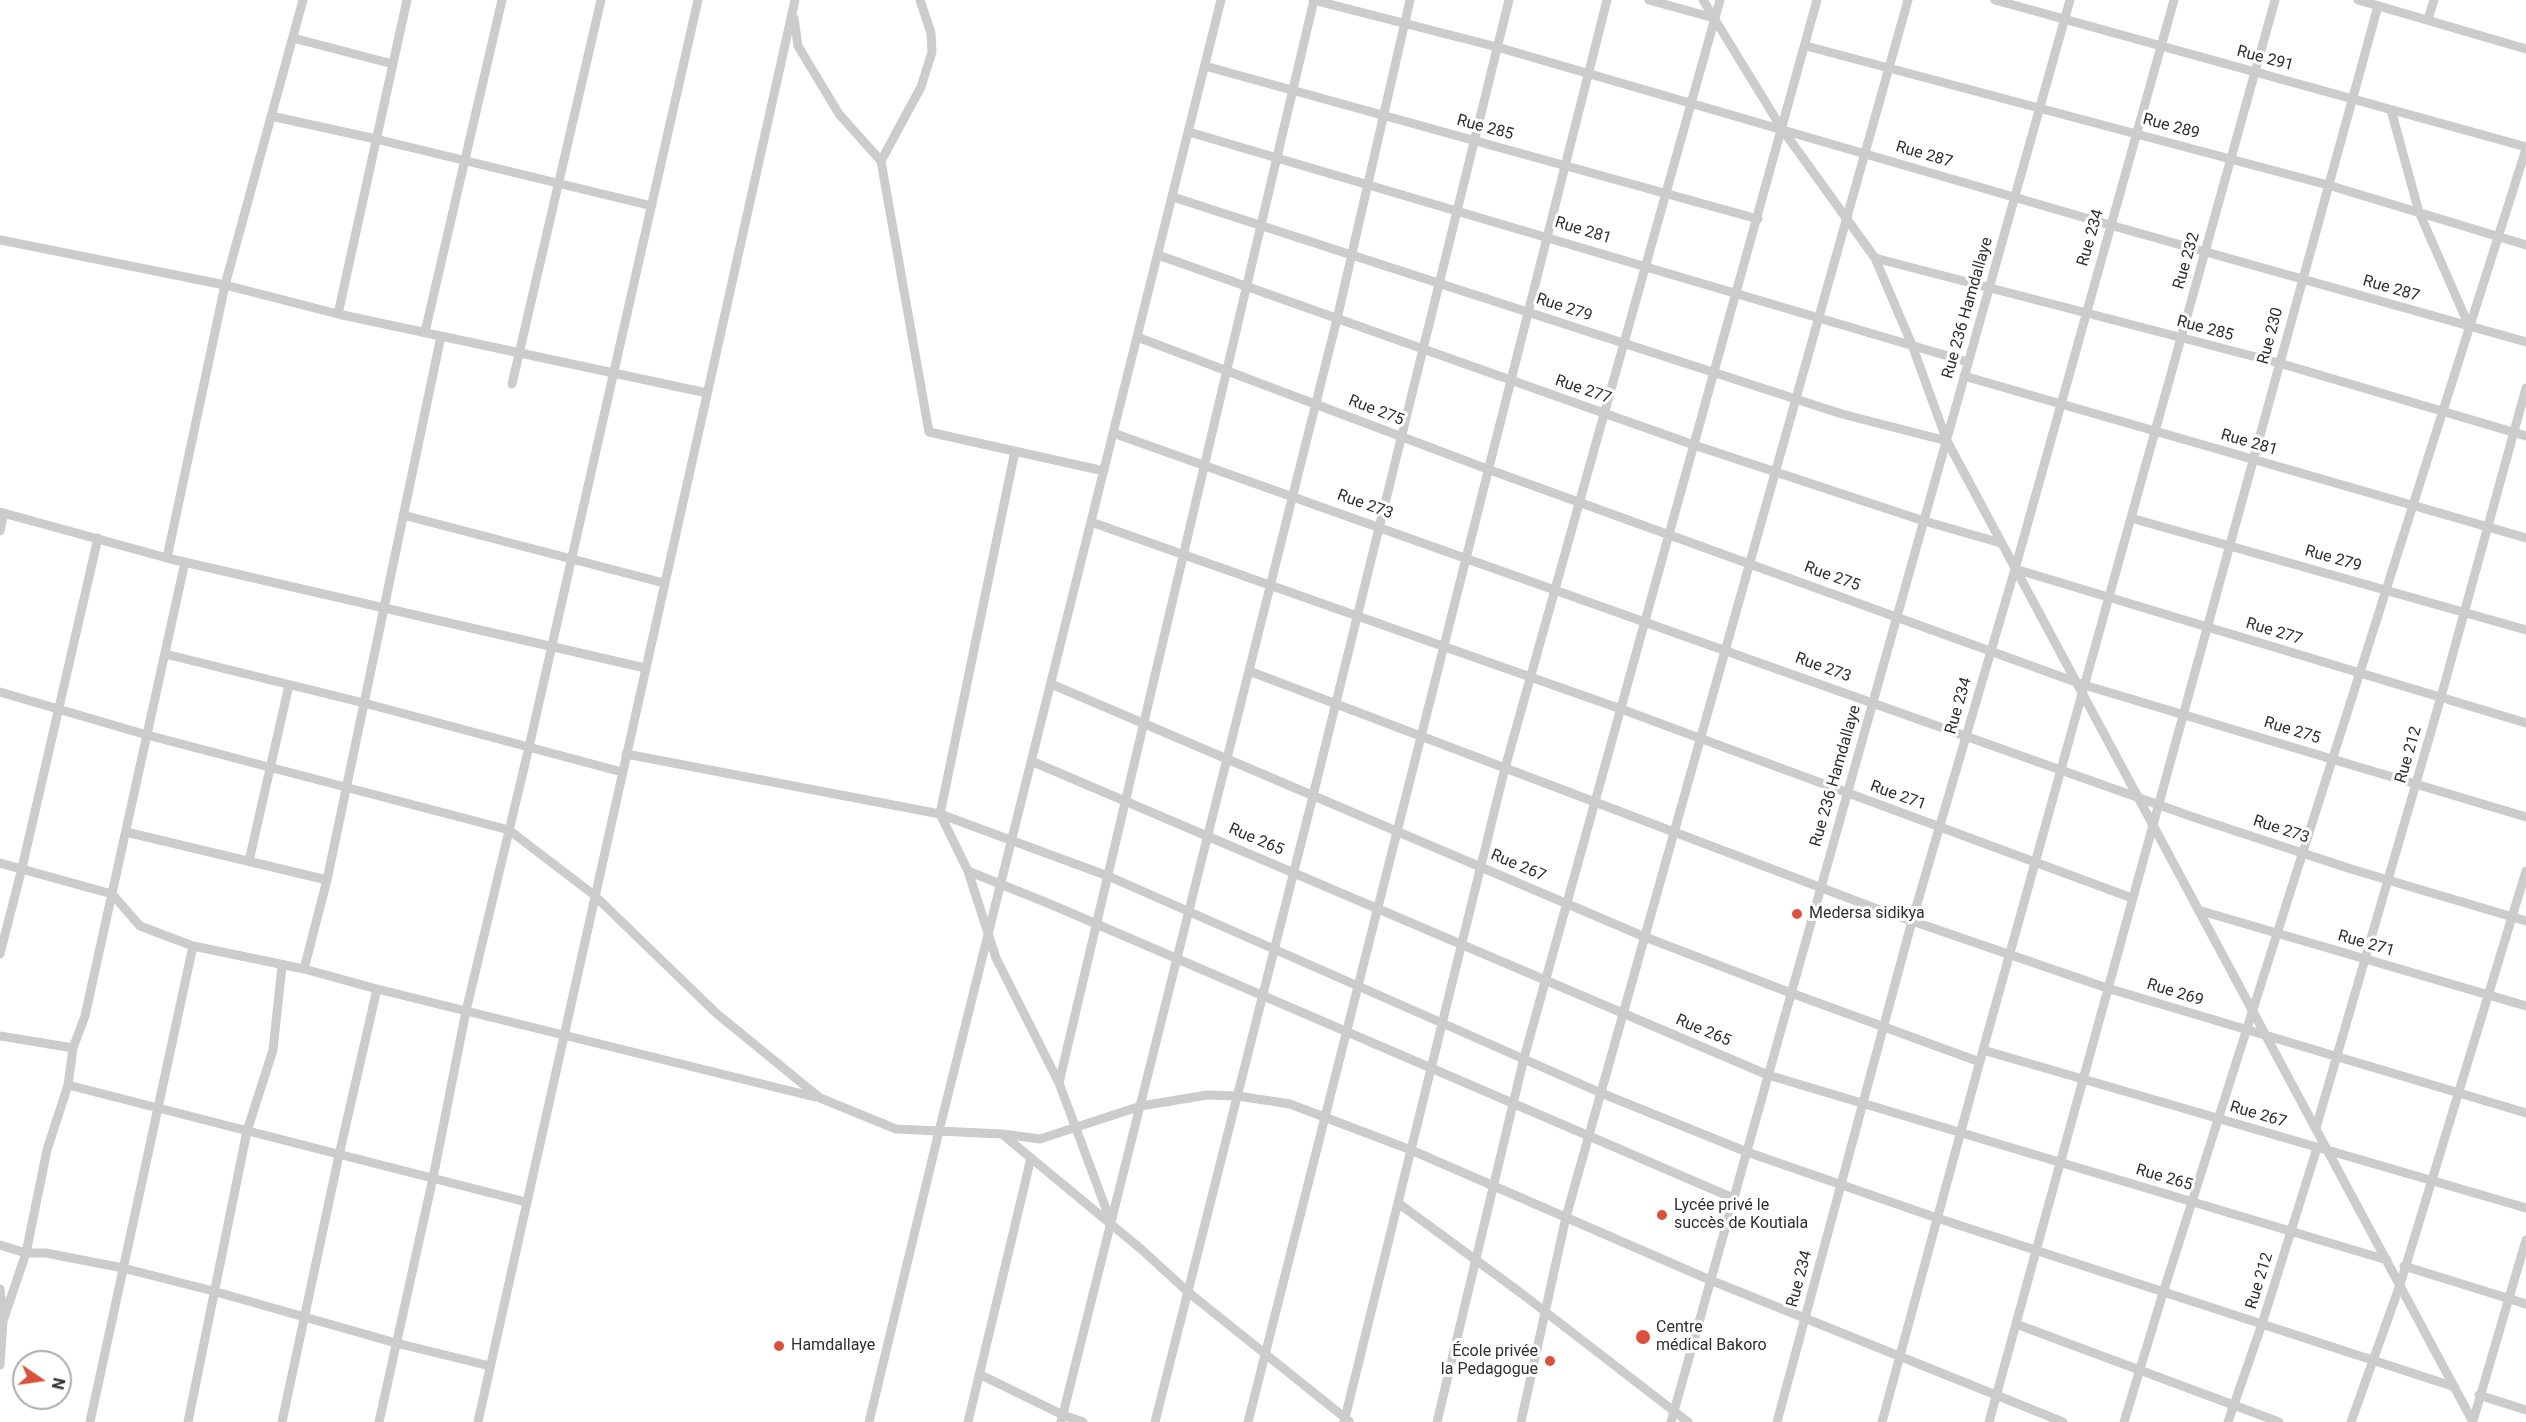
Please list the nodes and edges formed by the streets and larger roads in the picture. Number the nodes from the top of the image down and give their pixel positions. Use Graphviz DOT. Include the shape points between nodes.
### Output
graph roads {
  1 [pos="303,0"];
  2 [pos="407,0"];
  3 [pos="502,0"];
  4 [pos="601,0"];
  5 [pos="698,0"];
  6 [pos="920,0"];
  7 [pos="1221,0"];
  8 [pos="1314,0"];
  9 [pos="1410,0"];
  10 [pos="1509,0"];
  11 [pos="1607,0"];
  12 [pos="1649,0"];
  13 [pos="1703,0"];
  14 [pos="1719,0"];
  15 [pos="1817,0"];
  16 [pos="1908,0"];
  17 [pos="1995,0"];
  18 [pos="2070,0"];
  19 [pos="2175,0"];
  20 [pos="2275,0"];
  21 [pos="2358,0"];
  22 [pos="2434,0"];
  23 [pos="793,3"];
  24 [pos="2373,3"];
  25 [pos="1714,18"];
  26 [pos="2064,19"];
  27 [pos="2428,20"];
  28 [pos="1404,23"];
  29 [pos="293,38"];
  30 [pos="1806,46"];
  31 [pos="2161,46"];
  32 [pos="1497,47"];
  33 [pos="2526,49"];
  34 [pos="393,64"];
  35 [pos="1205,66"];
  36 [pos="1889,68"];
  37 [pos="2255,72"];
  38 [pos="1589,74"];
  39 [pos="1293,91"];
  40 [pos="2352,99"];
  41 [pos="1691,103"];
  42 [pos="2039,108"];
  43 [pos="2391,110"];
  44 [pos="271,116"];
  45 [pos="1383,116"];
  46 [pos="1782,129"];
  47 [pos="1189,132"];
  48 [pos="2136,134"];
  49 [pos="376,139"];
  50 [pos="1474,141"];
  51 [pos="2526,148"];
  52 [pos="1865,153"];
  53 [pos="1278,157"];
  54 [pos="2231,159"];
  55 [pos="465,160"];
  56 [pos="881,161"];
  57 [pos="1566,166"];
  58 [pos="1368,183"];
  59 [pos="558,184"];
  60 [pos="2328,185"];
  61 [pos="1665,193"];
  62 [pos="1173,196"];
  63 [pos="2015,197"];
  64 [pos="652,207"];
  65 [pos="1457,210"];
  66 [pos="2419,212"];
  67 [pos="1758,219"];
  68 [pos="1848,219"];
  69 [pos="1262,225"];
  70 [pos="2110,225"];
  71 [pos="2498,236"];
  72 [pos="1548,237"];
  73 [pos="0,240"];
  74 [pos="2526,245"];
  75 [pos="2205,251"];
  76 [pos="1158,255"];
  77 [pos="1351,255"];
  78 [pos="1875,258"];
  79 [pos="1645,266"];
  80 [pos="2302,279"];
  81 [pos="1440,283"];
  82 [pos="225,285"];
  83 [pos="1247,287"];
  84 [pos="1989,288"];
  85 [pos="1737,293"];
  86 [pos="1529,312"];
  87 [pos="2085,313"];
  88 [pos="338,314"];
  89 [pos="1819,317"];
  90 [pos="1336,319"];
  91 [pos="2469,326"];
  92 [pos="425,332"];
  93 [pos="441,336"];
  94 [pos="1137,337"];
  95 [pos="2181,338"];
  96 [pos="2526,342"];
  97 [pos="1624,343"];
  98 [pos="1912,345"];
  99 [pos="1423,350"];
  100 [pos="519,353"];
  101 [pos="1968,362"];
  102 [pos="2279,363"];
  103 [pos="1227,371"];
  104 [pos="1715,372"];
  105 [pos="614,373"];
  106 [pos="1964,376"];
  107 [pos="1512,381"];
  108 [pos="512,384"];
  109 [pos="2526,388"];
  110 [pos="707,393"];
  111 [pos="1796,399"];
  112 [pos="2060,403"];
  113 [pos="1316,404"];
  114 [pos="2443,411"];
  115 [pos="1604,413"];
  116 [pos="2155,431"];
  117 [pos="2514,432"];
  118 [pos="1113,433"];
  119 [pos="1402,436"];
  120 [pos="2526,436"];
  121 [pos="1947,441"];
  122 [pos="1694,445"];
  123 [pos="1015,451"];
  124 [pos="2252,459"];
  125 [pos="1205,464"];
  126 [pos="1490,470"];
  127 [pos="1104,471"];
  128 [pos="1776,472"];
  129 [pos="1293,495"];
  130 [pos="1579,502"];
  131 [pos="2413,507"];
  132 [pos="2,512"];
  133 [pos="403,515"];
  134 [pos="2131,518"];
  135 [pos="1924,521"];
  136 [pos="1091,522"];
  137 [pos="1380,526"];
  138 [pos="2488,528"];
  139 [pos="0,531"];
  140 [pos="1670,534"];
  141 [pos="98,538"];
  142 [pos="2526,538"];
  143 [pos="2001,543"];
  144 [pos="2229,545"];
  145 [pos="1184,556"];
  146 [pos="168,558"];
  147 [pos="1468,558"];
  148 [pos="572,559"];
  149 [pos="185,562"];
  150 [pos="1750,563"];
  151 [pos="2015,569"];
  152 [pos="664,583"];
  153 [pos="1270,586"];
  154 [pos="1555,589"];
  155 [pos="2387,590"];
  156 [pos="2108,598"];
  157 [pos="383,609"];
  158 [pos="2464,612"];
  159 [pos="1358,616"];
  160 [pos="1897,616"];
  161 [pos="1646,621"];
  162 [pos="2206,628"];
  163 [pos="2526,630"];
  164 [pos="552,647"];
  165 [pos="1446,647"];
  166 [pos="1726,649"];
  167 [pos="1991,649"];
  168 [pos="165,654"];
  169 [pos="645,668"];
  170 [pos="1249,671"];
  171 [pos="2360,674"];
  172 [pos="1530,677"];
  173 [pos="2074,679"];
  174 [pos="1051,684"];
  175 [pos="289,685"];
  176 [pos="2084,685"];
  177 [pos="0,692"];
  178 [pos="2082,695"];
  179 [pos="2441,698"];
  180 [pos="1873,702"];
  181 [pos="364,703"];
  182 [pos="1336,704"];
  183 [pos="59,709"];
  184 [pos="1621,709"];
  185 [pos="2182,714"];
  186 [pos="1144,723"];
  187 [pos="2526,723"];
  188 [pos="147,735"];
  189 [pos="1966,735"];
  190 [pos="1422,737"];
  191 [pos="1701,739"];
  192 [pos="530,747"];
  193 [pos="626,754"];
  194 [pos="1227,759"];
  195 [pos="2333,759"];
  196 [pos="1031,761"];
  197 [pos="270,767"];
  198 [pos="1504,768"];
  199 [pos="2061,770"];
  200 [pos="622,772"];
  201 [pos="2416,784"];
  202 [pos="346,787"];
  203 [pos="1847,794"];
  204 [pos="1313,796"];
  205 [pos="2137,797"];
  206 [pos="1125,800"];
  207 [pos="1595,802"];
  208 [pos="2158,805"];
  209 [pos="940,814"];
  210 [pos="2526,817"];
  211 [pos="2152,826"];
  212 [pos="1940,827"];
  213 [pos="509,830"];
  214 [pos="126,832"];
  215 [pos="1398,832"];
  216 [pos="1674,833"];
  217 [pos="1208,836"];
  218 [pos="1012,840"];
  219 [pos="2304,853"];
  220 [pos="249,861"];
  221 [pos="0,863"];
  222 [pos="2035,863"];
  223 [pos="1479,866"];
  224 [pos="22,868"];
  225 [pos="968,871"];
  226 [pos="2526,871"];
  227 [pos="1293,872"];
  228 [pos="1108,876"];
  229 [pos="327,880"];
  230 [pos="2388,880"];
  231 [pos="1001,884"];
  232 [pos="1820,888"];
  233 [pos="112,894"];
  234 [pos="594,895"];
  235 [pos="2132,898"];
  236 [pos="1566,903"];
  237 [pos="1378,908"];
  238 [pos="2198,910"];
  239 [pos="1190,911"];
  240 [pos="2512,916"];
  241 [pos="1912,921"];
  242 [pos="2526,921"];
  243 [pos="1097,924"];
  244 [pos="988,934"];
  245 [pos="2278,934"];
  246 [pos="1645,937"];
  247 [pos="1461,944"];
  248 [pos="193,946"];
  249 [pos="1275,949"];
  250 [pos="0,954"];
  251 [pos="2009,954"];
  252 [pos="1178,958"];
  253 [pos="2365,959"];
  254 [pos="282,966"];
  255 [pos="304,969"];
  256 [pos="1545,980"];
  257 [pos="1359,986"];
  258 [pos="2108,988"];
  259 [pos="377,989"];
  260 [pos="1791,993"];
  261 [pos="1263,995"];
  262 [pos="2488,995"];
  263 [pos="2526,1006"];
  264 [pos="2253,1010"];
  265 [pos="466,1011"];
  266 [pos="1624,1013"];
  267 [pos="1442,1023"];
  268 [pos="1884,1027"];
  269 [pos="2247,1030"];
  270 [pos="1347,1032"];
  271 [pos="2266,1035"];
  272 [pos="0,1036"];
  273 [pos="564,1036"];
  274 [pos="73,1048"];
  275 [pos="1983,1050"];
  276 [pos="2337,1057"];
  277 [pos="1524,1058"];
  278 [pos="1980,1062"];
  279 [pos="1432,1068"];
  280 [pos="1768,1075"];
  281 [pos="2083,1079"];
  282 [pos="1059,1083"];
  283 [pos="68,1086"];
  284 [pos="1601,1092"];
  285 [pos="2458,1092"];
  286 [pos="1238,1096"];
  287 [pos="820,1098"];
  288 [pos="1513,1103"];
  289 [pos="1862,1105"];
  290 [pos="1141,1106"];
  291 [pos="157,1109"];
  292 [pos="2526,1113"];
  293 [pos="1325,1117"];
  294 [pos="2219,1119"];
  295 [pos="1077,1128"];
  296 [pos="2316,1128"];
  297 [pos="247,1131"];
  298 [pos="939,1131"];
  299 [pos="1002,1134"];
  300 [pos="1960,1134"];
  301 [pos="1589,1136"];
  302 [pos="2317,1148"];
  303 [pos="1411,1150"];
  304 [pos="2329,1151"];
  305 [pos="1747,1152"];
  306 [pos="339,1155"];
  307 [pos="1031,1158"];
  308 [pos="2060,1163"];
  309 [pos="433,1178"];
  310 [pos="2431,1180"];
  311 [pos="1841,1185"];
  312 [pos="1493,1186"];
  313 [pos="1733,1198"];
  314 [pos="526,1202"];
  315 [pos="2192,1202"];
  316 [pos="1398,1203"];
  317 [pos="2526,1208"];
  318 [pos="1566,1217"];
  319 [pos="1937,1218"];
  320 [pos="1112,1225"];
  321 [pos="2291,1232"];
  322 [pos="2526,1240"];
  323 [pos="0,1245"];
  324 [pos="2036,1251"];
  325 [pos="26,1254"];
  326 [pos="2387,1260"];
  327 [pos="1475,1261"];
  328 [pos="2404,1266"];
  329 [pos="123,1268"];
  330 [pos="1710,1280"];
  331 [pos="2400,1285"];
  332 [pos="0,1289"];
  333 [pos="213,1291"];
  334 [pos="1188,1292"];
  335 [pos="2163,1293"];
  336 [pos="2508,1299"];
  337 [pos="2526,1304"];
  338 [pos="1545,1313"];
  339 [pos="304,1318"];
  340 [pos="1805,1318"];
  341 [pos="2,1320"];
  342 [pos="2016,1324"];
  343 [pos="2262,1324"];
  344 [pos="396,1344"];
  345 [pos="1265,1353"];
  346 [pos="1900,1355"];
  347 [pos="2373,1359"];
  348 [pos="0,1365"];
  349 [pos="490,1366"];
  350 [pos="2140,1370"];
  351 [pos="979,1374"];
  352 [pos="2454,1387"];
  353 [pos="2479,1395"];
  354 [pos="1996,1396"];
  355 [pos="2234,1405"];
  356 [pos="1674,1410"];
  357 [pos="2526,1410"];
  358 [pos="1062,1419"];
  359 [pos="1346,1421"];
  360 [pos="90,1422"];
  361 [pos="188,1422"];
  362 [pos="282,1422"];
  363 [pos="379,1422"];
  364 [pos="478,1422"];
  365 [pos="869,1422"];
  366 [pos="968,1422"];
  367 [pos="1083,1422"];
  368 [pos="1155,1422"];
  369 [pos="1248,1422"];
  370 [pos="1437,1422"];
  371 [pos="1521,1422"];
  372 [pos="1671,1422"];
  373 [pos="1688,1422"];
  374 [pos="1777,1422"];
  375 [pos="1882,1422"];
  376 [pos="1989,1422"];
  377 [pos="2063,1422"];
  378 [pos="2124,1422"];
  379 [pos="2228,1422"];
  380 [pos="2279,1422"];
  381 [pos="2351,1422"];
  382 [pos="2473,1422"];
  1 -- 29 [label="street"];
  2 -- 34 [label="street"];
  3 -- 55 [label="street"];
  4 -- 59 [label="street"];
  5 -- 64 [label="street"];
  6 -- 56 [label="street" via="931,33 932,52 921,87"];
  7 -- 35 [label="street"];
  8 -- 28 [label="street, Rue 287"];
  8 -- 39 [label="street"];
  9 -- 28 [label="street"];
  10 -- 32 [label="street"];
  11 -- 38 [label="street"];
  12 -- 25 [label="street"];
  13 -- 25 [label="street"];
  14 -- 25 [label="street"];
  15 -- 30 [label="street"];
  16 -- 36 [label="street"];
  17 -- 26 [label="street, Rue 291"];
  18 -- 26 [label="street, Rue 236 Hamdallaye"];
  19 -- 31 [label="street, Rue 234"];
  20 -- 37 [label="street, Rue 232"];
  21 -- 24 [label="street"];
  22 -- 27 [label="street"];
  23 -- 56 [label="street" via="798,46 839,114"];
  23 -- 110 [label="street"];
  24 -- 27 [label="street"];
  24 -- 40 [label="street, Rue 230"];
  25 -- 41 [label="street"];
  25 -- 46 [label="street"];
  26 -- 31 [label="street, Rue 291"];
  26 -- 42 [label="street, Rue 236 Hamdallaye"];
  27 -- 33 [label="street"];
  28 -- 32 [label="street, Rue 287"];
  28 -- 45 [label="street"];
  29 -- 34 [label="street"];
  29 -- 44 [label="street"];
  30 -- 36 [label="street, Rue 289"];
  30 -- 46 [label="street"];
  31 -- 37 [label="street, Rue 291"];
  31 -- 48 [label="street, Rue 234"];
  32 -- 38 [label="street, Rue 287"];
  32 -- 50 [label="street"];
  34 -- 49 [label="street"];
  35 -- 39 [label="street, Rue 285"];
  35 -- 47 [label="street"];
  36 -- 42 [label="street, Rue 289"];
  36 -- 52 [label="street"];
  37 -- 40 [label="street, Rue 291"];
  37 -- 54 [label="street, Rue 232"];
  38 -- 41 [label="street, Rue 287"];
  38 -- 57 [label="street"];
  39 -- 45 [label="street, Rue 285"];
  39 -- 53 [label="street"];
  40 -- 43 [label="street, Rue 291"];
  40 -- 60 [label="street, Rue 230"];
  41 -- 46 [label="street, Rue 287"];
  41 -- 61 [label="street"];
  42 -- 48 [label="street, Rue 289"];
  42 -- 63 [label="street, Rue 236 Hamdallaye"];
  43 -- 51 [label="street, Rue 291"];
  43 -- 66 [label="street"];
  44 -- 49 [label="street"];
  44 -- 82 [label="street"];
  45 -- 50 [label="street, Rue 285"];
  45 -- 58 [label="street"];
  46 -- 52 [label="street, Rue 287"];
  46 -- 67 [label="street"];
  46 -- 68 [label="street"];
  47 -- 53 [label="street, Rue 281"];
  47 -- 62 [label="street"];
  48 -- 54 [label="street, Rue 289"];
  48 -- 70 [label="street, Rue 234"];
  49 -- 55 [label="street"];
  49 -- 88 [label="street"];
  50 -- 57 [label="street, Rue 285"];
  50 -- 65 [label="street"];
  51 -- 71 [label="street"];
  52 -- 63 [label="street, Rue 287"];
  52 -- 68 [label="street"];
  53 -- 58 [label="street, Rue 281"];
  53 -- 69 [label="street"];
  54 -- 60 [label="street, Rue 289"];
  54 -- 75 [label="street, Rue 232"];
  55 -- 59 [label="street"];
  55 -- 92 [label="street"];
  56 -- 123 [label="street" via="929,432"];
  57 -- 61 [label="street, Rue 285"];
  57 -- 72 [label="street"];
  58 -- 65 [label="street, Rue 281"];
  58 -- 77 [label="street"];
  59 -- 64 [label="street"];
  59 -- 100 [label="street"];
  60 -- 66 [label="street, Rue 289"];
  60 -- 80 [label="street, Rue 230"];
  61 -- 67 [label="street, Rue 285"];
  61 -- 79 [label="street"];
  62 -- 69 [label="street, Rue 279"];
  62 -- 76 [label="street"];
  63 -- 70 [label="street, Rue 287"];
  63 -- 84 [label="street, Rue 236 Hamdallaye"];
  64 -- 105 [label="street"];
  65 -- 72 [label="street, Rue 281"];
  65 -- 81 [label="street"];
  66 -- 71 [label="street, Rue 289"];
  66 -- 91 [label="street"];
  67 -- 85 [label="street"];
  68 -- 78 [label="street"];
  68 -- 89 [label="street"];
  69 -- 77 [label="street, Rue 279"];
  69 -- 83 [label="street"];
  70 -- 75 [label="street, Rue 287"];
  70 -- 87 [label="street, Rue 234"];
  71 -- 74 [label="street, Rue 289"];
  71 -- 91 [label="street"];
  72 -- 79 [label="street, Rue 281"];
  72 -- 86 [label="street"];
  73 -- 82 [label="street"];
  75 -- 80 [label="street, Rue 287"];
  75 -- 95 [label="street, Rue 232"];
  76 -- 83 [label="street, Rue 277"];
  76 -- 94 [label="street"];
  77 -- 81 [label="street, Rue 279"];
  77 -- 90 [label="street"];
  78 -- 84 [label="street, Rue 285"];
  78 -- 98 [label="street"];
  79 -- 85 [label="street, Rue 281"];
  79 -- 97 [label="street"];
  80 -- 91 [label="street, Rue 287"];
  80 -- 102 [label="street, Rue 230"];
  81 -- 86 [label="street, Rue 279"];
  81 -- 99 [label="street"];
  82 -- 88 [label="street"];
  82 -- 146 [label="street"];
  83 -- 90 [label="street, Rue 277"];
  83 -- 103 [label="street"];
  84 -- 87 [label="street, Rue 285"];
  84 -- 101 [label="street, Rue 236 Hamdallaye"];
  85 -- 89 [label="street, Rue 281"];
  85 -- 104 [label="street"];
  86 -- 97 [label="street, Rue 279"];
  86 -- 107 [label="street"];
  87 -- 95 [label="street, Rue 285"];
  87 -- 112 [label="street, Rue 234"];
  88 -- 92 [label="street"];
  89 -- 98 [label="street, Rue 281"];
  89 -- 111 [label="street"];
  90 -- 99 [label="street, Rue 277"];
  90 -- 113 [label="street"];
  91 -- 96 [label="street, Rue 287"];
  91 -- 114 [label="street"];
  92 -- 93 [label="street"];
  93 -- 100 [label="street"];
  93 -- 133 [label="street"];
  94 -- 103 [label="street, Rue 275"];
  94 -- 118 [label="street"];
  95 -- 102 [label="street, Rue 285"];
  95 -- 116 [label="street, Rue 232"];
  97 -- 104 [label="street, Rue 279"];
  97 -- 115 [label="street"];
  98 -- 101 [label="street, Rue 281"];
  98 -- 121 [label="street"];
  99 -- 107 [label="street, Rue 277"];
  99 -- 119 [label="street"];
  100 -- 105 [label="street"];
  100 -- 108 [label="street"];
  101 -- 106 [label="street, Rue 236 Hamdallaye"];
  102 -- 114 [label="street, Rue 285"];
  102 -- 124 [label="street, Rue 230"];
  103 -- 113 [label="street, Rue 275"];
  103 -- 125 [label="street"];
  104 -- 111 [label="street, Rue 279"];
  104 -- 122 [label="street"];
  105 -- 110 [label="street"];
  105 -- 148 [label="street"];
  106 -- 112 [label="street, Rue 281"];
  106 -- 121 [label="street, Rue 236 Hamdallaye"];
  107 -- 115 [label="street, Rue 277"];
  107 -- 126 [label="street"];
  109 -- 117 [label="street, Rue 212"];
  110 -- 152 [label="street"];
  111 -- 121 [label="street, Rue 279"];
  111 -- 128 [label="street"];
  112 -- 116 [label="street, Rue 281"];
  112 -- 151 [label="street, Rue 234"];
  113 -- 119 [label="street, Rue 275"];
  113 -- 129 [label="street"];
  114 -- 117 [label="street, Rue 285"];
  114 -- 131 [label="street"];
  115 -- 122 [label="street, Rue 277"];
  115 -- 130 [label="street"];
  116 -- 124 [label="street, Rue 281"];
  116 -- 134 [label="street, Rue 232"];
  117 -- 120 [label="street, Rue 285"];
  117 -- 138 [label="street, Rue 212"];
  118 -- 125 [label="street, Rue 273"];
  118 -- 127 [label="street"];
  119 -- 126 [label="street, Rue 275"];
  119 -- 137 [label="street"];
  121 -- 135 [label="street, Rue 236 Hamdallaye"];
  121 -- 143 [label="street"];
  122 -- 128 [label="street, Rue 277"];
  122 -- 140 [label="street"];
  123 -- 127 [label="street"];
  123 -- 209 [label="street"];
  124 -- 131 [label="street, Rue 281"];
  124 -- 144 [label="street, Rue 230"];
  125 -- 129 [label="street, Rue 273"];
  125 -- 145 [label="street"];
  126 -- 130 [label="street, Rue 275"];
  126 -- 147 [label="street"];
  127 -- 136 [label="street"];
  128 -- 135 [label="street, Rue 277"];
  128 -- 150 [label="street"];
  129 -- 137 [label="street, Rue 273"];
  129 -- 153 [label="street"];
  130 -- 140 [label="street, Rue 275"];
  130 -- 154 [label="street"];
  131 -- 138 [label="street, Rue 281"];
  131 -- 155 [label="street"];
  132 -- 139 [label="street"];
  132 -- 141 [label="street"];
  133 -- 148 [label="street"];
  133 -- 157 [label="street"];
  134 -- 144 [label="street, Rue 279"];
  134 -- 156 [label="street, Rue 232"];
  135 -- 143 [label="street, Rue 277"];
  135 -- 160 [label="street, Rue 236 Hamdallaye"];
  136 -- 145 [label="street, Rue 271"];
  136 -- 174 [label="street"];
  137 -- 147 [label="street, Rue 273"];
  137 -- 159 [label="street"];
  138 -- 142 [label="street, Rue 281"];
  138 -- 158 [label="street, Rue 212"];
  140 -- 150 [label="street, Rue 275"];
  140 -- 161 [label="street"];
  141 -- 146 [label="street"];
  141 -- 183 [label="street"];
  143 -- 151 [label="street"];
  144 -- 155 [label="street, Rue 279"];
  144 -- 162 [label="street, Rue 230"];
  145 -- 153 [label="street, Rue 271"];
  145 -- 186 [label="street"];
  146 -- 149 [label="street"];
  147 -- 154 [label="street, Rue 273"];
  147 -- 165 [label="street"];
  148 -- 152 [label="street"];
  148 -- 164 [label="street"];
  149 -- 157 [label="street"];
  149 -- 168 [label="street"];
  150 -- 160 [label="street, Rue 275"];
  150 -- 166 [label="street"];
  151 -- 156 [label="street, Rue 277"];
  151 -- 167 [label="street, Rue 234"];
  151 -- 173 [label="street"];
  152 -- 169 [label="street"];
  153 -- 159 [label="street, Rue 271"];
  153 -- 170 [label="street"];
  154 -- 161 [label="street, Rue 273"];
  154 -- 172 [label="street"];
  155 -- 158 [label="street, Rue 279"];
  155 -- 171 [label="street"];
  156 -- 162 [label="street, Rue 277"];
  156 -- 176 [label="street, Rue 232"];
  157 -- 164 [label="street"];
  157 -- 181 [label="street"];
  158 -- 163 [label="street, Rue 279"];
  158 -- 179 [label="street, Rue 212"];
  159 -- 165 [label="street, Rue 271"];
  159 -- 182 [label="street"];
  160 -- 167 [label="street, Rue 275"];
  160 -- 180 [label="street, Rue 236 Hamdallaye"];
  161 -- 166 [label="street, Rue 273"];
  161 -- 184 [label="street"];
  162 -- 171 [label="street, Rue 277"];
  162 -- 185 [label="street, Rue 230"];
  164 -- 169 [label="street"];
  164 -- 192 [label="street"];
  165 -- 172 [label="street, Rue 271"];
  165 -- 190 [label="street"];
  166 -- 180 [label="street, Rue 273"];
  166 -- 191 [label="street"];
  167 -- 173 [label="street, Rue 275"];
  167 -- 189 [label="street, Rue 234"];
  168 -- 175 [label="street"];
  168 -- 188 [label="street"];
  169 -- 193 [label="street"];
  170 -- 182 [label="street, Rue 269"];
  170 -- 194 [label="street"];
  171 -- 179 [label="street, Rue 277"];
  171 -- 195 [label="street"];
  172 -- 184 [label="street, Rue 271"];
  172 -- 198 [label="street"];
  173 -- 176 [label="street, Rue 275"];
  173 -- 178 [label="street"];
  174 -- 186 [label="street, Rue 267"];
  174 -- 196 [label="street"];
  175 -- 181 [label="street"];
  175 -- 197 [label="street"];
  176 -- 178 [label="street, Rue 232"];
  176 -- 185 [label="street, Rue 275"];
  177 -- 183 [label="street"];
  178 -- 199 [label="street, Rue 232"];
  178 -- 205 [label="street"];
  179 -- 187 [label="street, Rue 277"];
  179 -- 201 [label="street, Rue 212"];
  180 -- 189 [label="street, Rue 273"];
  180 -- 203 [label="street, Rue 236 Hamdallaye"];
  181 -- 192 [label="street"];
  181 -- 202 [label="street"];
  182 -- 190 [label="street, Rue 269"];
  182 -- 204 [label="street"];
  183 -- 188 [label="street"];
  183 -- 224 [label="street"];
  184 -- 191 [label="street, Rue 271"];
  184 -- 207 [label="street"];
  185 -- 195 [label="street, Rue 275"];
  185 -- 208 [label="street, Rue 230"];
  186 -- 194 [label="street, Rue 267"];
  186 -- 206 [label="street"];
  188 -- 197 [label="street"];
  188 -- 214 [label="street"];
  189 -- 199 [label="street, Rue 273"];
  189 -- 212 [label="street, Rue 234"];
  190 -- 198 [label="street, Rue 269"];
  190 -- 215 [label="street"];
  191 -- 203 [label="street, Rue 271"];
  191 -- 216 [label="street"];
  192 -- 200 [label="street"];
  192 -- 213 [label="street"];
  193 -- 200 [label="street"];
  193 -- 209 [label="street"];
  194 -- 204 [label="street, Rue 267"];
  194 -- 217 [label="street"];
  195 -- 201 [label="street, Rue 275"];
  195 -- 219 [label="street"];
  196 -- 206 [label="street, Rue 265"];
  196 -- 218 [label="street"];
  197 -- 202 [label="street"];
  197 -- 220 [label="street"];
  198 -- 207 [label="street, Rue 269"];
  198 -- 223 [label="street"];
  199 -- 205 [label="street, Rue 273"];
  199 -- 222 [label="street, Rue 232"];
  200 -- 234 [label="street"];
  201 -- 210 [label="street, Rue 275"];
  201 -- 230 [label="street, Rue 212"];
  202 -- 213 [label="street"];
  202 -- 229 [label="street"];
  203 -- 212 [label="street, Rue 271"];
  203 -- 232 [label="street, Rue 236 Hamdallaye"];
  204 -- 215 [label="street, Rue 267"];
  204 -- 227 [label="street"];
  205 -- 208 [label="street, Rue 273"];
  205 -- 211 [label="street"];
  206 -- 217 [label="street, Rue 265"];
  206 -- 228 [label="street"];
  207 -- 216 [label="street, Rue 269"];
  207 -- 236 [label="street"];
  208 -- 211 [label="street, Rue 230"];
  208 -- 219 [label="street, Rue 273"];
  209 -- 218 [label="street"];
  209 -- 225 [label="street"];
  211 -- 235 [label="street, Rue 230"];
  211 -- 238 [label="street"];
  212 -- 222 [label="street, Rue 271"];
  212 -- 241 [label="street, Rue 234"];
  213 -- 234 [label="street"];
  213 -- 265 [label="street"];
  214 -- 220 [label="street"];
  214 -- 233 [label="street"];
  215 -- 223 [label="street, Rue 267"];
  215 -- 237 [label="street"];
  216 -- 232 [label="street, Rue 269"];
  216 -- 246 [label="street"];
  217 -- 227 [label="street, Rue 265"];
  217 -- 239 [label="street"];
  218 -- 228 [label="street"];
  218 -- 231 [label="street"];
  219 -- 230 [label="street, Rue 273"];
  219 -- 245 [label="street"];
  220 -- 229 [label="street"];
  221 -- 224 [label="street"];
  222 -- 235 [label="street, Rue 271"];
  222 -- 251 [label="street, Rue 232"];
  223 -- 236 [label="street, Rue 267"];
  223 -- 247 [label="street"];
  224 -- 233 [label="street"];
  224 -- 250 [label="street"];
  225 -- 231 [label="street"];
  225 -- 244 [label="street"];
  226 -- 240 [label="street"];
  227 -- 237 [label="street, Rue 265"];
  227 -- 249 [label="street"];
  228 -- 239 [label="street"];
  228 -- 243 [label="street"];
  229 -- 255 [label="street"];
  230 -- 240 [label="street, Rue 273"];
  230 -- 253 [label="street, Rue 212"];
  231 -- 243 [label="street"];
  231 -- 244 [label="street"];
  232 -- 241 [label="street, Rue 269"];
  232 -- 260 [label="street, Rue 236 Hamdallaye"];
  233 -- 248 [label="street" via="140,926"];
  233 -- 274 [label="street" via="85,1016"];
  234 -- 273 [label="street"];
  234 -- 287 [label="street" via="716,1013"];
  235 -- 258 [label="street, Rue 230"];
  236 -- 246 [label="street, Rue 267"];
  236 -- 256 [label="street"];
  237 -- 247 [label="street, Rue 265"];
  237 -- 257 [label="street"];
  238 -- 245 [label="street, Rue 271"];
  238 -- 264 [label="street"];
  239 -- 249 [label="street"];
  239 -- 252 [label="street"];
  240 -- 242 [label="street, Rue 273"];
  240 -- 262 [label="street"];
  241 -- 251 [label="street, Rue 269"];
  241 -- 268 [label="street, Rue 234"];
  243 -- 252 [label="street"];
  243 -- 282 [label="street"];
  244 -- 282 [label="street" via="996,958"];
  244 -- 298 [label="street"];
  245 -- 253 [label="street, Rue 271"];
  245 -- 264 [label="street"];
  246 -- 260 [label="street, Rue 267"];
  246 -- 266 [label="street"];
  247 -- 256 [label="street, Rue 265"];
  247 -- 267 [label="street"];
  248 -- 254 [label="street"];
  248 -- 291 [label="street"];
  249 -- 257 [label="street"];
  249 -- 261 [label="street"];
  251 -- 258 [label="street, Rue 269"];
  251 -- 275 [label="street, Rue 232"];
  252 -- 261 [label="street"];
  252 -- 290 [label="street"];
  253 -- 262 [label="street, Rue 271"];
  253 -- 276 [label="street, Rue 212"];
  254 -- 255 [label="street"];
  254 -- 297 [label="street" via="273,1050"];
  255 -- 259 [label="street"];
  256 -- 266 [label="street, Rue 265"];
  256 -- 277 [label="street"];
  257 -- 267 [label="street"];
  257 -- 270 [label="street"];
  258 -- 269 [label="street, Rue 269"];
  258 -- 281 [label="street, Rue 230"];
  259 -- 265 [label="street"];
  259 -- 306 [label="street"];
  260 -- 268 [label="street, Rue 267"];
  260 -- 280 [label="street, Rue 236 Hamdallaye"];
  261 -- 270 [label="street"];
  261 -- 286 [label="street"];
  262 -- 263 [label="street, Rue 271"];
  262 -- 285 [label="street"];
  264 -- 269 [label="street"];
  264 -- 271 [label="street"];
  265 -- 273 [label="street"];
  265 -- 309 [label="street"];
  266 -- 280 [label="street, Rue 265"];
  266 -- 284 [label="street"];
  267 -- 277 [label="street"];
  267 -- 279 [label="street"];
  268 -- 278 [label="street, Rue 267"];
  268 -- 289 [label="street, Rue 234"];
  269 -- 271 [label="street, Rue 269"];
  269 -- 294 [label="street"];
  270 -- 279 [label="street"];
  270 -- 293 [label="street"];
  271 -- 276 [label="street, Rue 269"];
  271 -- 296 [label="street"];
  272 -- 274 [label="street"];
  273 -- 287 [label="street"];
  273 -- 314 [label="street"];
  274 -- 283 [label="street"];
  275 -- 278 [label="street, Rue 232"];
  275 -- 281 [label="street, Rue 267"];
  276 -- 285 [label="street, Rue 269"];
  276 -- 296 [label="street, Rue 212"];
  277 -- 284 [label="street"];
  277 -- 288 [label="street"];
  278 -- 300 [label="street, Rue 232"];
  279 -- 288 [label="street"];
  279 -- 303 [label="street"];
  280 -- 289 [label="street, Rue 265"];
  280 -- 305 [label="street, Rue 236 Hamdallaye"];
  281 -- 294 [label="street, Rue 267"];
  281 -- 308 [label="street, Rue 230"];
  282 -- 295 [label="street"];
  283 -- 291 [label="street"];
  283 -- 325 [label="street" via="47,1150"];
  284 -- 301 [label="street"];
  284 -- 305 [label="street"];
  285 -- 292 [label="street, Rue 269"];
  285 -- 310 [label="street"];
  286 -- 290 [label="street" via="1207,1095"];
  286 -- 293 [label="street" via="1290,1104"];
  286 -- 334 [label="street"];
  287 -- 298 [label="street" via="896,1129"];
  288 -- 301 [label="street"];
  288 -- 312 [label="street"];
  289 -- 300 [label="street, Rue 265"];
  289 -- 311 [label="street, Rue 234"];
  290 -- 295 [label="street"];
  290 -- 320 [label="street"];
  291 -- 297 [label="street"];
  291 -- 329 [label="street"];
  293 -- 303 [label="street"];
  293 -- 345 [label="street"];
  294 -- 302 [label="street, Rue 267"];
  294 -- 315 [label="street"];
  295 -- 299 [label="street" via="1040,1139"];
  295 -- 320 [label="street"];
  296 -- 304 [label="street"];
  297 -- 306 [label="street"];
  297 -- 333 [label="street"];
  298 -- 299 [label="street"];
  298 -- 365 [label="street"];
  299 -- 307 [label="street"];
  300 -- 308 [label="street, Rue 265"];
  300 -- 319 [label="street, Rue 232"];
  301 -- 313 [label="street"];
  301 -- 318 [label="street"];
  302 -- 304 [label="street, Rue 267"];
  302 -- 321 [label="street, Rue 212"];
  303 -- 312 [label="street"];
  303 -- 316 [label="street"];
  304 -- 310 [label="street, Rue 267"];
  304 -- 326 [label="street"];
  305 -- 311 [label="street"];
  305 -- 313 [label="street, Rue 236 Hamdallaye"];
  306 -- 309 [label="street"];
  306 -- 339 [label="street"];
  307 -- 320 [label="street"];
  307 -- 351 [label="street"];
  308 -- 315 [label="street, Rue 265"];
  308 -- 324 [label="street, Rue 230"];
  309 -- 314 [label="street"];
  309 -- 344 [label="street"];
  310 -- 317 [label="street, Rue 267"];
  310 -- 328 [label="street"];
  311 -- 319 [label="street"];
  311 -- 340 [label="street, Rue 234"];
  312 -- 318 [label="street"];
  312 -- 327 [label="street"];
  313 -- 330 [label="street, Rue 236 Hamdallaye"];
  314 -- 349 [label="street"];
  315 -- 321 [label="street, Rue 265"];
  315 -- 335 [label="street"];
  316 -- 327 [label="street"];
  316 -- 359 [label="street"];
  318 -- 330 [label="street"];
  318 -- 338 [label="street"];
  319 -- 324 [label="street"];
  319 -- 346 [label="street, Rue 232"];
  320 -- 334 [label="street"];
  320 -- 358 [label="street"];
  321 -- 326 [label="street, Rue 265"];
  321 -- 343 [label="street, Rue 212"];
  322 -- 336 [label="street"];
  323 -- 325 [label="street"];
  324 -- 335 [label="street"];
  324 -- 342 [label="street, Rue 230"];
  325 -- 329 [label="street" via="45,1253"];
  325 -- 341 [label="street"];
  326 -- 331 [label="street"];
  327 -- 338 [label="street"];
  327 -- 370 [label="street"];
  328 -- 331 [label="street"];
  328 -- 336 [label="street"];
  329 -- 333 [label="street"];
  329 -- 360 [label="street"];
  330 -- 340 [label="street"];
  330 -- 356 [label="street, Rue 236 Hamdallaye"];
  331 -- 347 [label="street"];
  331 -- 352 [label="street"];
  332 -- 341 [label="street"];
  333 -- 339 [label="street"];
  333 -- 361 [label="street"];
  334 -- 345 [label="street"];
  334 -- 368 [label="street"];
  335 -- 343 [label="street"];
  335 -- 350 [label="street"];
  336 -- 337 [label="street"];
  336 -- 353 [label="street"];
  338 -- 356 [label="street"];
  338 -- 371 [label="street"];
  339 -- 344 [label="street"];
  339 -- 362 [label="street"];
  340 -- 346 [label="street"];
  340 -- 374 [label="street, Rue 234"];
  341 -- 348 [label="street"];
  342 -- 350 [label="street"];
  342 -- 354 [label="street, Rue 230"];
  343 -- 347 [label="street"];
  343 -- 355 [label="street, Rue 212"];
  344 -- 349 [label="street"];
  344 -- 363 [label="street"];
  345 -- 359 [label="street"];
  345 -- 369 [label="street"];
  346 -- 354 [label="street"];
  346 -- 375 [label="street, Rue 232"];
  347 -- 352 [label="street"];
  347 -- 381 [label="street"];
  349 -- 364 [label="street"];
  350 -- 355 [label="street"];
  350 -- 378 [label="street"];
  351 -- 358 [label="street"];
  351 -- 366 [label="street"];
  352 -- 382 [label="street"];
  353 -- 357 [label="street"];
  353 -- 382 [label="street"];
  354 -- 376 [label="street, Rue 230"];
  354 -- 377 [label="street"];
  355 -- 379 [label="street, Rue 212"];
  355 -- 380 [label="street"];
  356 -- 372 [label="street, Rue 236 Hamdallaye"];
  356 -- 373 [label="street"];
  358 -- 367 [label="street"];
}
